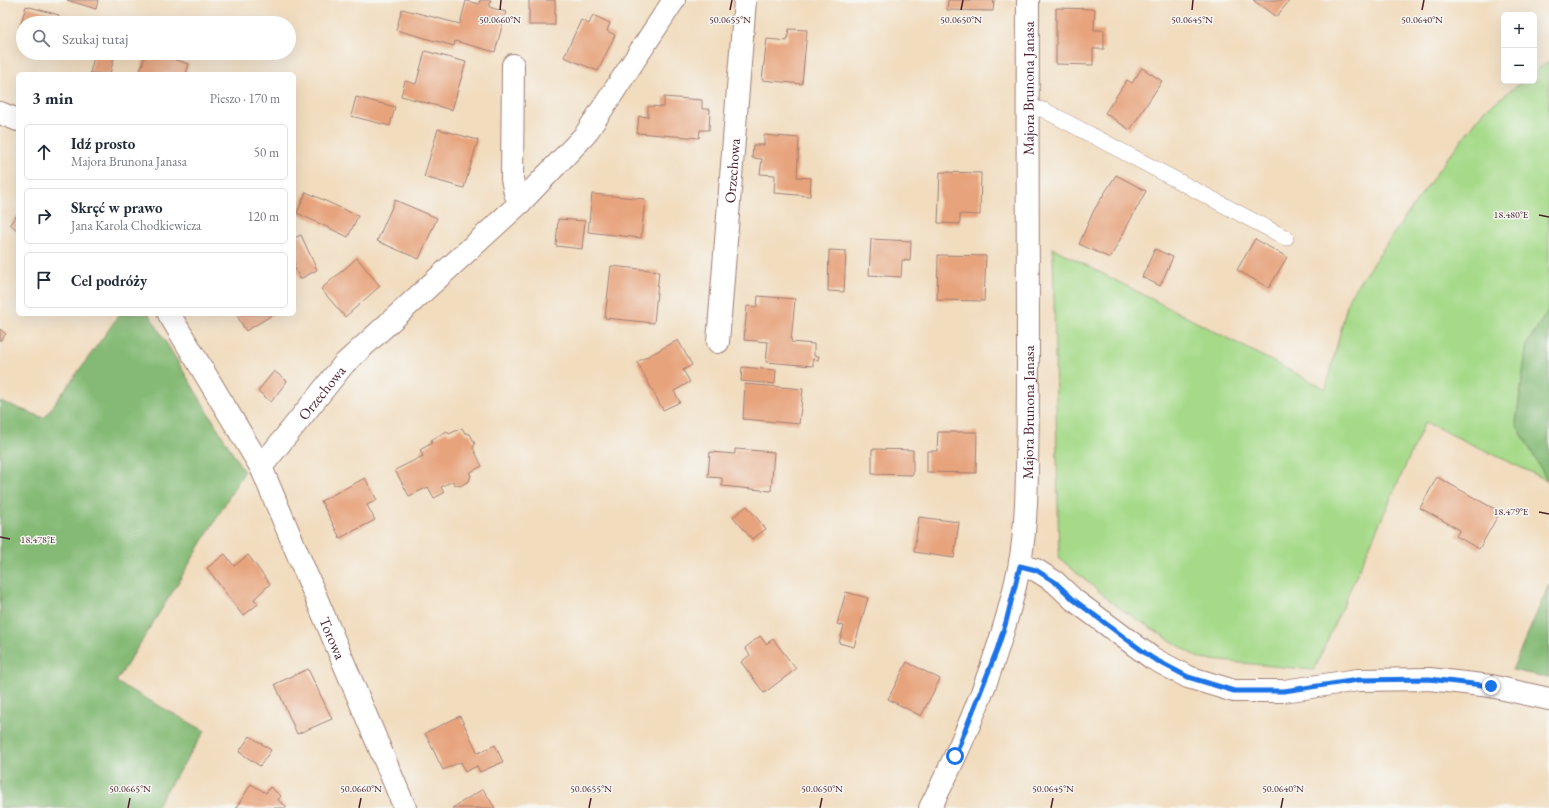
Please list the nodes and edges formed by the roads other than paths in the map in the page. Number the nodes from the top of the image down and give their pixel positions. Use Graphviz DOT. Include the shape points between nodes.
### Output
graph roads {
  1 [pos="674,0"];
  2 [pos="745,0"];
  3 [pos="1028,0"];
  4 [pos="513,65"];
  5 [pos="1029,107"];
  6 [pos="0,113"];
  7 [pos="16,119"];
  8 [pos="520,203"];
  9 [pos="1286,238"];
  10 [pos="170,316"];
  11 [pos="718,342"];
  12 [pos="261,467"];
  13 [pos="1020,566"];
  14 [pos="1549,699"];
  15 [pos="405,808"];
  16 [pos="930,808"];
  1 -- 8 [label="street, Orzechowa" via="585,135"];
  2 -- 11 [label="street, Orzechowa"];
  3 -- 5 [label="street, Majora Brunona Janasa"];
  4 -- 8 [label="street" via="512,179"];
  5 -- 9 [label="lane" via="1044,110"];
  5 -- 13 [label="street, Majora Brunona Janasa" via="1027,490"];
  6 -- 7 [label="street"];
  8 -- 12 [label="street, Orzechowa" via="344,364"];
  10 -- 12 [label="street"];
  12 -- 15 [label="street, Torowa"];
  13 -- 14 [label="street" via="1036,570 1055,582 1074,600 1152,658 1188,677 1234,691 1284,691 1358,680 1429,679 1491,686"];
  13 -- 16 [label="street, Majora Brunona Janasa" via="1006,622 987,676 955,756"];
}
